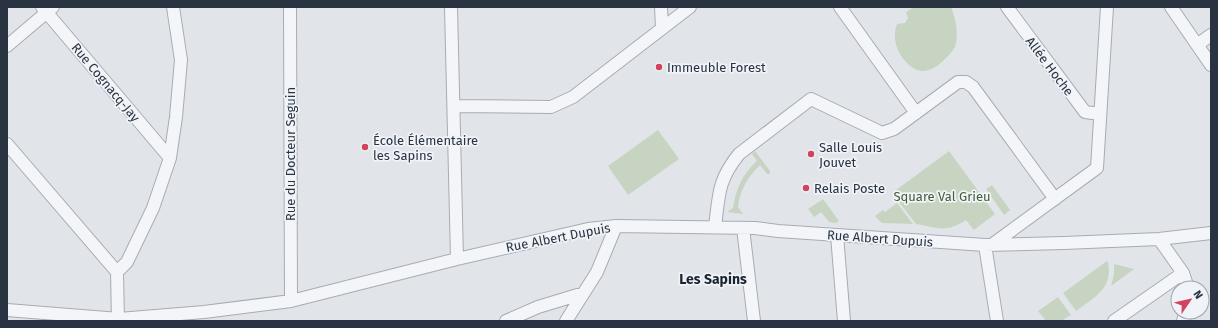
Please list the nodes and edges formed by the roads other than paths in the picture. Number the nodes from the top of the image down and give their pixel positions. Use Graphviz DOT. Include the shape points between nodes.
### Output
graph roads {
  1 [pos="173,7"];
  2 [pos="290,7"];
  3 [pos="451,7"];
  4 [pos="661,7"];
  5 [pos="690,7"];
  6 [pos="840,7"];
  7 [pos="1007,7"];
  8 [pos="1107,7"];
  9 [pos="1171,7"];
  10 [pos="47,9"];
  11 [pos="662,28"];
  12 [pos="1211,35"];
  13 [pos="1197,45"];
  14 [pos="7,46"];
  15 [pos="1211,65"];
  16 [pos="454,106"];
  17 [pos="916,113"];
  18 [pos="1100,114"];
  19 [pos="7,144"];
  20 [pos="170,158"];
  21 [pos="1056,199"];
  22 [pos="616,226"];
  23 [pos="715,227"];
  24 [pos="743,228"];
  25 [pos="1211,233"];
  26 [pos="837,235"];
  27 [pos="1159,239"];
  28 [pos="989,244"];
  29 [pos="457,258"];
  30 [pos="117,272"];
  31 [pos="1183,273"];
  32 [pos="1185,280"];
  33 [pos="584,293"];
  34 [pos="291,301"];
  35 [pos="10,314"];
  36 [pos="118,320"];
  37 [pos="506,321"];
  38 [pos="566,321"];
  39 [pos="754,321"];
  40 [pos="844,321"];
  41 [pos="997,321"];
  42 [pos="1114,321"];
  1 -- 20 [label="street" via="181,60"];
  2 -- 34 [label="street, Rue du Docteur Seguin"];
  3 -- 16 [label="street"];
  4 -- 11 [label="street"];
  5 -- 11 [label="street"];
  6 -- 17 [label="street"];
  7 -- 18 [label="street, Allée Hoche" via="1085,112"];
  8 -- 18 [label="street"];
  9 -- 13 [label="street"];
  10 -- 14 [label="street"];
  10 -- 20 [label="street, Rue Cognacq-Jay"];
  11 -- 16 [label="street" via="573,97 551,107"];
  12 -- 13 [label="street"];
  13 -- 15 [label="street"];
  16 -- 29 [label="street"];
  17 -- 21 [label="street" via="958,82 966,82 973,87"];
  17 -- 23 [label="street" via="894,129 882,133 811,99 739,154 730,165 719,189"];
  18 -- 21 [label="street" via="1098,168"];
  19 -- 30 [label="street"];
  20 -- 30 [label="street" via="153,208 127,262"];
  21 -- 28 [label="street"];
  22 -- 23 [label="street, Rue Albert Dupuis"];
  22 -- 29 [label="street, Rue Albert Dupuis" via="588,229"];
  22 -- 33 [label="street" via="597,272"];
  23 -- 24 [label="street, Rue Albert Dupuis"];
  24 -- 26 [label="street, Rue Albert Dupuis"];
  24 -- 39 [label="street"];
  25 -- 27 [label="street, Rue Albert Dupuis"];
  26 -- 28 [label="street, Rue Albert Dupuis" via="954,244"];
  26 -- 40 [label="street"];
  27 -- 28 [label="street, Rue Albert Dupuis"];
  27 -- 31 [label="street"];
  28 -- 41 [label="street"];
  29 -- 34 [label="street, Rue Albert Dupuis"];
  30 -- 36 [label="street"];
  31 -- 32 [label="street"];
  31 -- 42 [label="street"];
  33 -- 37 [label="street" via="538,307"];
  33 -- 38 [label="street"];
  34 -- 36 [label="street, Rue Albert Dupuis"];
  35 -- 36 [label="street, Rue Albert Dupuis"];
}
